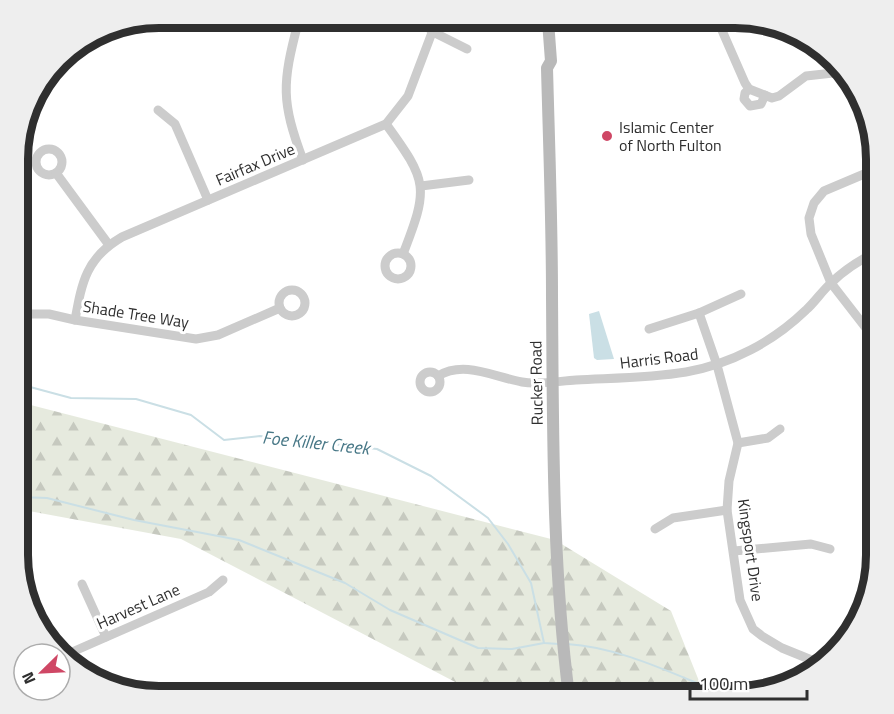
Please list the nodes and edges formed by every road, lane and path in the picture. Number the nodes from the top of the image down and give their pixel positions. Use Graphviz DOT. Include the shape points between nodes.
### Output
graph roads {
  1 [pos="297,29"];
  2 [pos="433,29"];
  3 [pos="438,29"];
  4 [pos="541,29"];
  5 [pos="549,29"];
  6 [pos="725,29"];
  7 [pos="466,49"];
  8 [pos="548,68"];
  9 [pos="833,73"];
  10 [pos="749,89"];
  11 [pos="765,95"];
  12 [pos="158,110"];
  13 [pos="386,124"];
  14 [pos="303,160"];
  15 [pos="56,173"];
  16 [pos="866,173"];
  17 [pos="469,180"];
  18 [pos="421,186"];
  19 [pos="208,200"];
  20 [pos="109,244"];
  21 [pos="403,254"];
  22 [pos="866,258"];
  23 [pos="831,283"];
  24 [pos="741,294"];
  25 [pos="280,309"];
  26 [pos="699,313"];
  27 [pos="28,314"];
  28 [pos="75,320"];
  29 [pos="866,328"];
  30 [pos="649,329"];
  31 [pos="717,365"];
  32 [pos="438,376"];
  33 [pos="552,382"];
  34 [pos="780,429"];
  35 [pos="738,443"];
  36 [pos="727,510"];
  37 [pos="655,529"];
  38 [pos="830,549"];
  39 [pos="734,551"];
  40 [pos="223,580"];
  41 [pos="82,584"];
  42 [pos="106,637"];
  43 [pos="72,652"];
  44 [pos="811,660"];
  45 [pos="568,686"];
  1 -- 14 [label="street" via="285,91"];
  2 -- 13 [label="street, Fairfax Drive" via="408,96"];
  3 -- 7 [label="street"];
  4 -- 8 [label="main road, Rucker Road" via="543,60"];
  5 -- 8 [label="main road, Rucker Road"];
  6 -- 10 [label="street"];
  8 -- 33 [label="main road, Rucker Road"];
  9 -- 11 [label="street" via="806,76 779,96"];
  10 -- 11 [label="street"];
  10 -- 11 [label="street" via="744,99 750,106 761,105"];
  12 -- 19 [label="street" via="175,124"];
  13 -- 14 [label="street, Fairfax Drive"];
  13 -- 18 [label="street" via="412,160"];
  14 -- 19 [label="street, Fairfax Drive"];
  15 -- 20 [label="street"];
  16 -- 23 [label="street" via="824,191 809,218 811,234"];
  17 -- 18 [label="street"];
  18 -- 21 [label="street" via="419,213"];
  19 -- 20 [label="street, Fairfax Drive"];
  20 -- 28 [label="street, Fairfax Drive" via="86,273"];
  22 -- 23 [label="street, Harris Road"];
  23 -- 29 [label="street"];
  23 -- 31 [label="street, Harris Road" via="784,330 758,347"];
  24 -- 26 [label="street"];
  25 -- 28 [label="street, Shade Tree Way" via="218,335 196,339"];
  26 -- 30 [label="street"];
  26 -- 31 [label="street, Kingsport Drive"];
  27 -- 28 [label="street, Shade Tree Way"];
  31 -- 33 [label="street, Harris Road" via="683,373"];
  31 -- 35 [label="street, Kingsport Drive"];
  32 -- 33 [label="street, Harris Road" via="456,369 524,382"];
  33 -- 45 [label="main road, Rucker Road" via="556,543"];
  34 -- 35 [label="street" via="768,438"];
  35 -- 36 [label="street, Kingsport Drive"];
  36 -- 37 [label="street" via="673,518"];
  36 -- 39 [label="street, Kingsport Drive"];
  38 -- 39 [label="street" via="811,544"];
  39 -- 44 [label="street, Kingsport Drive" via="740,600 753,629 772,643"];
  40 -- 42 [label="street, Harvest Lane" via="209,592"];
  41 -- 42 [label="street"];
  42 -- 43 [label="street, Harvest Lane"];
}
